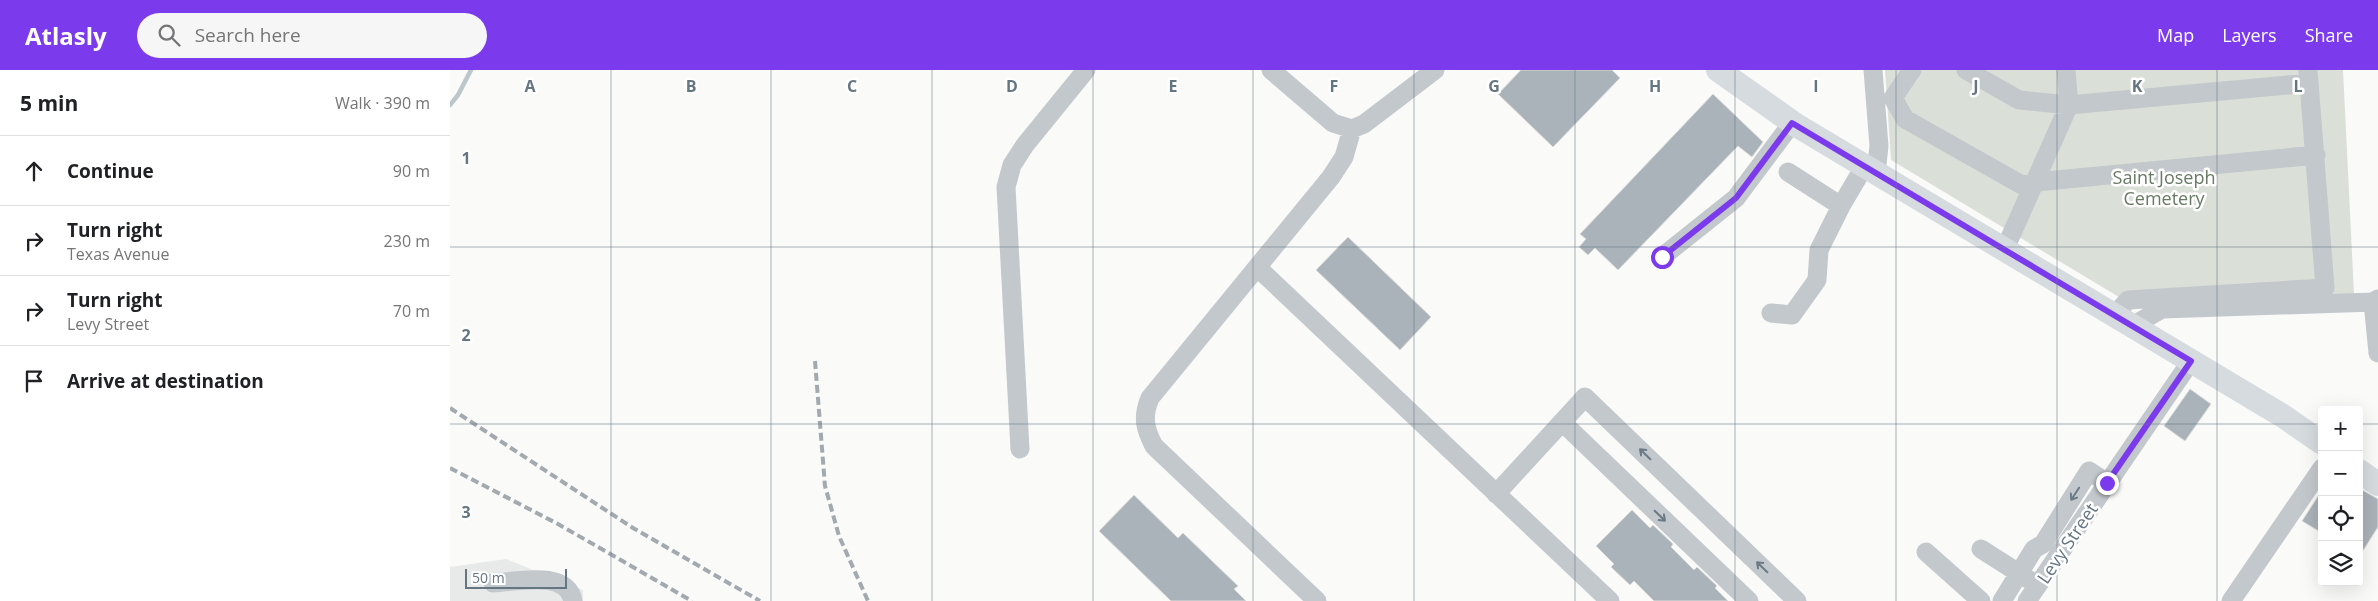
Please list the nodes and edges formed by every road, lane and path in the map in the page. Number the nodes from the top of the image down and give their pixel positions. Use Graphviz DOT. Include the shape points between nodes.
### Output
graph roads {
  1 [pos="1086,70"];
  2 [pos="1271,70"];
  3 [pos="1435,70"];
  4 [pos="1718,70"];
  5 [pos="1873,70"];
  6 [pos="1912,70"];
  7 [pos="1966,70"];
  8 [pos="2066,70"];
  9 [pos="2308,77"];
  10 [pos="2069,105"];
  11 [pos="1792,123"];
  12 [pos="1352,129"];
  13 [pos="2316,155"];
  14 [pos="1870,170"];
  15 [pos="1788,172"];
  16 [pos="2036,182"];
  17 [pos="1841,206"];
  18 [pos="2004,251"];
  19 [pos="1662,257"];
  20 [pos="1257,268"];
  21 [pos="2376,301"];
  22 [pos="1771,313"];
  23 [pos="2123,321"];
  24 [pos="2378,353"];
  25 [pos="2191,361"];
  26 [pos="1562,422"];
  27 [pos="2318,440"];
  28 [pos="1020,449"];
  29 [pos="2318,474"];
  30 [pos="2363,474"];
  31 [pos="2107,483"];
  32 [pos="2378,484"];
  33 [pos="1496,494"];
  34 [pos="1981,549"];
  35 [pos="1926,552"];
  36 [pos="2018,573"];
  37 [pos="492,583"];
  38 [pos="2038,585"];
  39 [pos="573,601"];
  40 [pos="1316,601"];
  41 [pos="1610,601"];
  42 [pos="1749,601"];
  43 [pos="1797,601"];
  44 [pos="1981,601"];
  45 [pos="2002,601"];
  46 [pos="2027,601"];
  47 [pos="2231,601"];
  1 -- 28 [label="street" via="1012,164 1006,187"];
  2 -- 12 [label="street" via="1333,123"];
  3 -- 12 [label="street" via="1364,124"];
  4 -- 11 [label="main road"];
  5 -- 14 [label="street" via="1879,146"];
  6 -- 16 [label="street" via="1893,98 1905,119 2022,185"];
  7 -- 10 [label="street" via="2019,100"];
  8 -- 10 [label="street"];
  9 -- 10 [label="street"];
  9 -- 13 [label="street"];
  10 -- 16 [label="street"];
  11 -- 14 [label="main road"];
  11 -- 19 [label="street" via="1736,198"];
  12 -- 20 [label="street" via="1344,157 1332,177"];
  13 -- 16 [label="street"];
  13 -- 23 [label="street" via="2325,288 2128,300"];
  14 -- 17 [label="street"];
  14 -- 18 [label="main road"];
  15 -- 17 [label="street"];
  16 -- 18 [label="street"];
  17 -- 22 [label="street" via="1819,250 1817,280 1792,315"];
  18 -- 23 [label="main road"];
  20 -- 33 [label="street"];
  20 -- 40 [label="street" via="1150,398 1144,423 1154,446"];
  21 -- 23 [label="street" via="2162,309"];
  21 -- 24 [label="street"];
  23 -- 25 [label="main road"];
  25 -- 27 [label="main road"];
  25 -- 31 [label="street, Levy Street"];
  26 -- 33 [label="street"];
  26 -- 42 [label="street, one-way"];
  43 -- 26 [label="street, one-way" via="1585,397"];
  29 -- 47 [label="street"];
  30 -- 32 [label="main road"];
  31 -- 36 [label="street, one-way" via="2090,471 2043,544 2034,549"];
  31 -- 38 [label="street, Levy Street"];
  33 -- 41 [label="street"];
  34 -- 36 [label="street"];
  35 -- 44 [label="street"];
  36 -- 38 [label="street"];
  36 -- 45 [label="street"];
  37 -- 39 [label="street" via="551,581 566,586"];
  38 -- 46 [label="street, Levy Street"];
}
